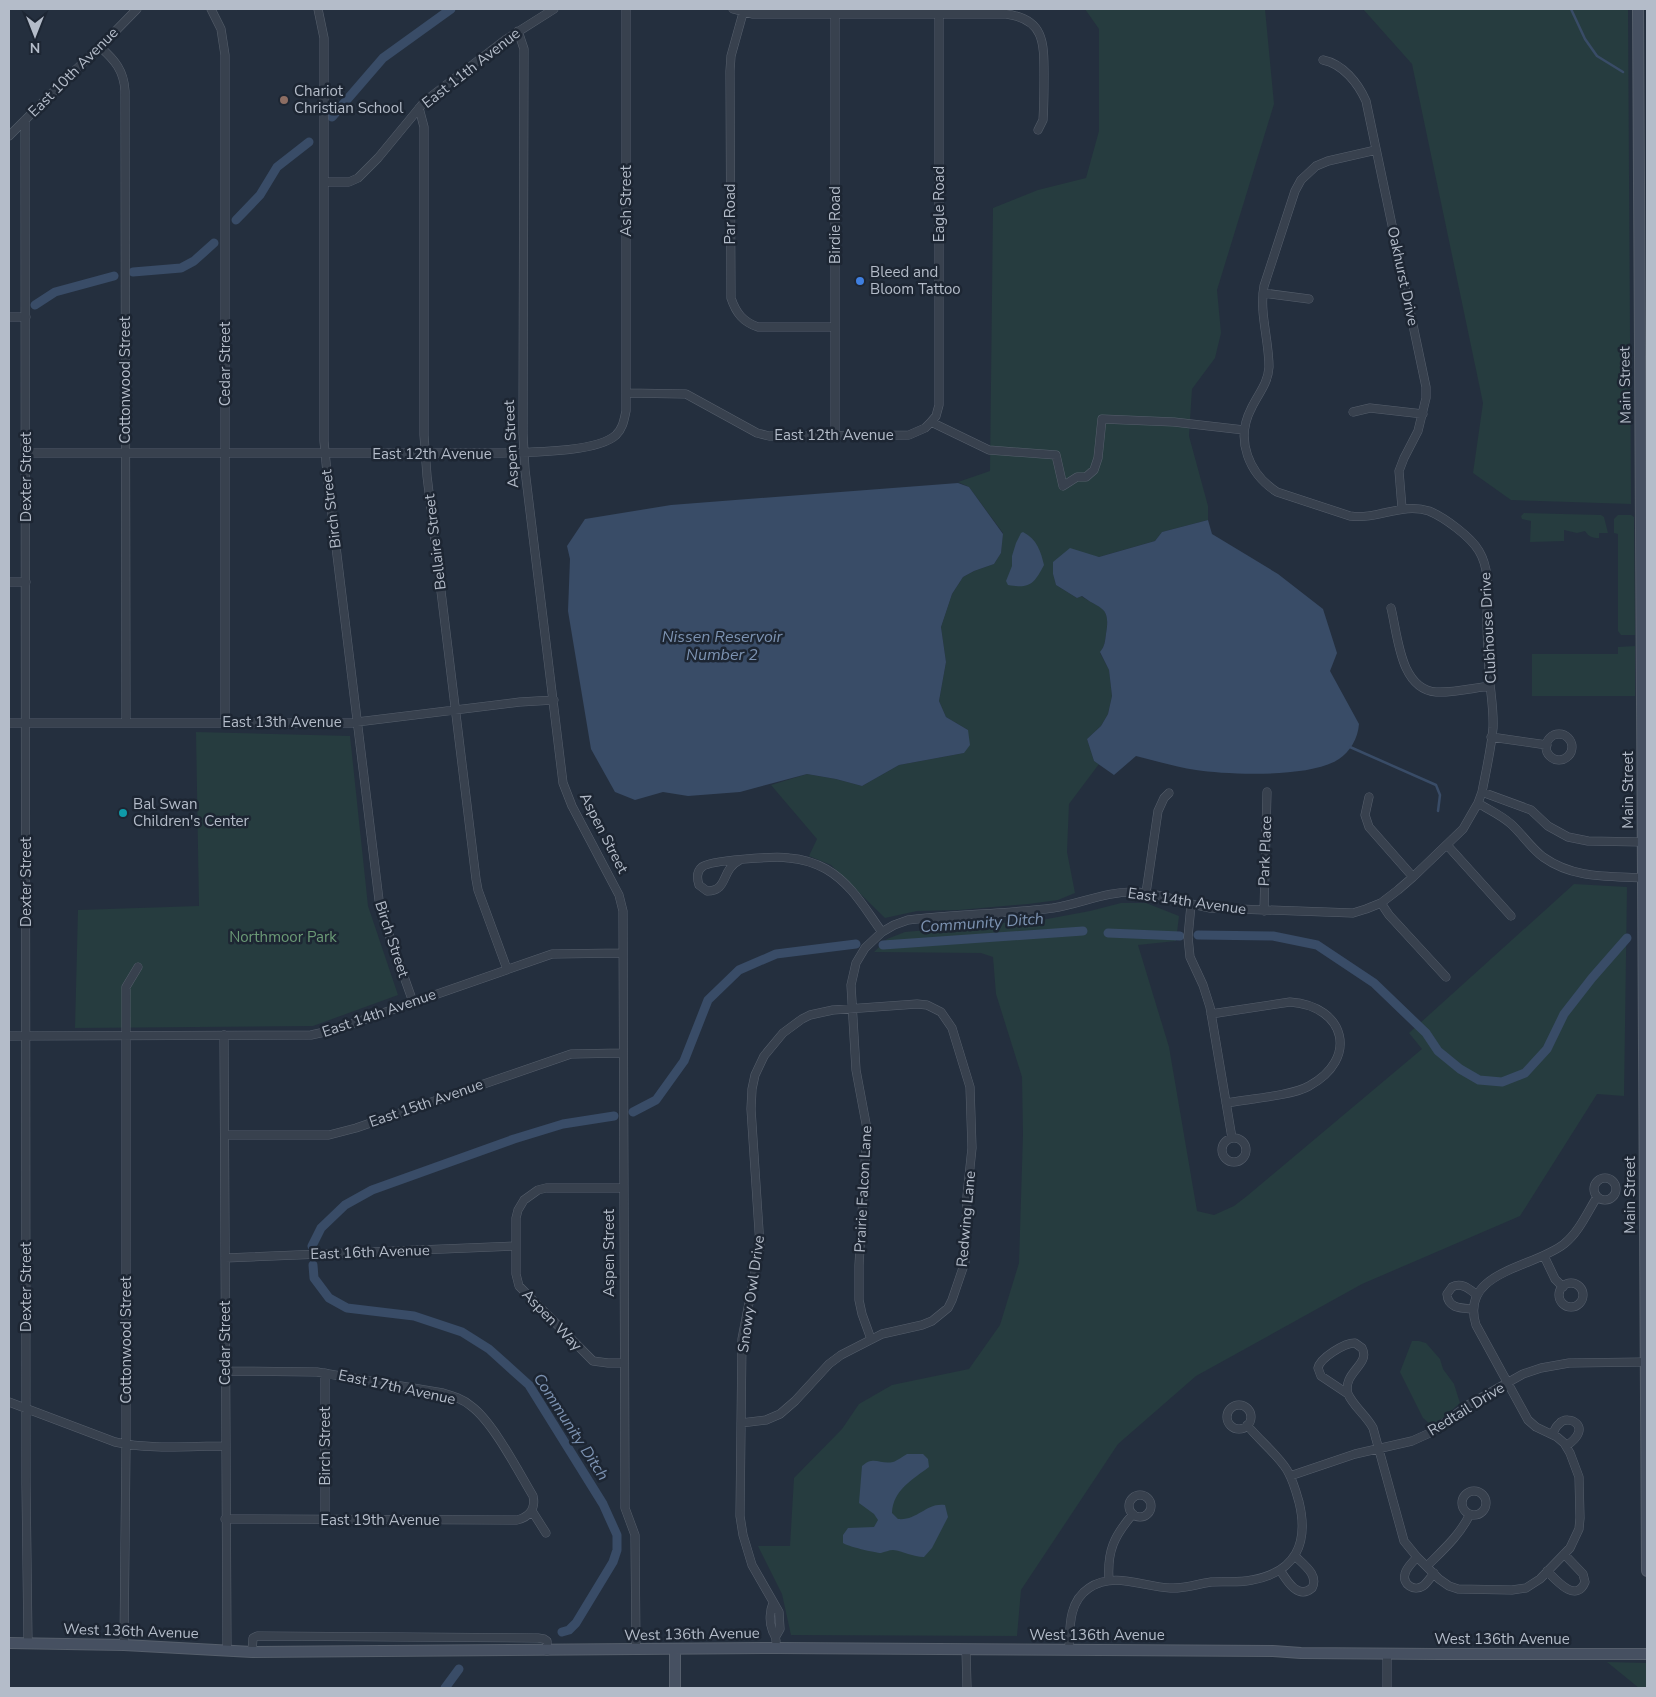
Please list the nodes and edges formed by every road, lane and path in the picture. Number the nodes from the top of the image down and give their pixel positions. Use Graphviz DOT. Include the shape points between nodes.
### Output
graph roads {
  1 [pos="137,9"];
  2 [pos="211,9"];
  3 [pos="318,9"];
  4 [pos="554,9"];
  5 [pos="626,9"];
  6 [pos="734,9"];
  7 [pos="1638,9"];
  8 [pos="743,13"];
  9 [pos="835,14"];
  10 [pos="939,14"];
  11 [pos="518,31"];
  12 [pos="100,47"];
  13 [pos="1323,60"];
  14 [pos="419,108"];
  15 [pos="25,120"];
  16 [pos="1038,130"];
  17 [pos="9,136"];
  18 [pos="1376,150"];
  19 [pos="324,182"];
  20 [pos="1643,265"];
  21 [pos="1263,293"];
  22 [pos="1309,299"];
  23 [pos="9,317"];
  24 [pos="26,317"];
  25 [pos="834,327"];
  26 [pos="626,393"];
  27 [pos="1353,412"];
  28 [pos="1423,414"];
  29 [pos="932,422"];
  30 [pos="1244,430"];
  31 [pos="835,436"];
  32 [pos="524,452"];
  33 [pos="125,453"];
  34 [pos="26,454"];
  35 [pos="225,454"];
  36 [pos="325,454"];
  37 [pos="425,454"];
  38 [pos="1402,508"];
  39 [pos="9,582"];
  40 [pos="26,582"];
  41 [pos="1391,608"];
  42 [pos="1490,686"];
  43 [pos="554,700"];
  44 [pos="455,710"];
  45 [pos="126,722"];
  46 [pos="225,722"];
  47 [pos="357,722"];
  48 [pos="9,723"];
  49 [pos="26,723"];
  50 [pos="1491,737"];
  51 [pos="1547,745"];
  52 [pos="1268,792"];
  53 [pos="1482,792"];
  54 [pos="1169,793"];
  55 [pos="1369,797"];
  56 [pos="1478,803"];
  57 [pos="1643,842"];
  58 [pos="1447,845"];
  59 [pos="740,860"];
  60 [pos="1413,877"];
  61 [pos="1644,878"];
  62 [pos="1146,893"];
  63 [pos="1381,903"];
  64 [pos="1191,905"];
  65 [pos="1264,911"];
  66 [pos="1512,916"];
  67 [pos="882,932"];
  68 [pos="623,953"];
  69 [pos="138,967"];
  70 [pos="507,969"];
  71 [pos="1446,977"];
  72 [pos="413,1002"];
  73 [pos="851,1008"];
  74 [pos="1211,1014"];
  75 [pos="1646,1028"];
  76 [pos="224,1035"];
  77 [pos="9,1036"];
  78 [pos="26,1036"];
  79 [pos="125,1036"];
  80 [pos="623,1053"];
  81 [pos="1226,1103"];
  82 [pos="225,1135"];
  83 [pos="1232,1138"];
  84 [pos="624,1188"];
  85 [pos="1597,1197"];
  86 [pos="515,1246"];
  87 [pos="1544,1256"];
  88 [pos="225,1258"];
  89 [pos="1646,1276"];
  90 [pos="1563,1287"];
  91 [pos="1477,1295"];
  92 [pos="1473,1309"];
  93 [pos="871,1339"];
  94 [pos="1645,1362"];
  95 [pos="624,1363"];
  96 [pos="225,1371"];
  97 [pos="325,1373"];
  98 [pos="1507,1383"];
  99 [pos="1348,1394"];
  100 [pos="9,1402"];
  101 [pos="26,1408"];
  102 [pos="741,1423"];
  103 [pos="1247,1425"];
  104 [pos="1553,1434"];
  105 [pos="126,1444"];
  106 [pos="225,1446"];
  107 [pos="1566,1446"];
  108 [pos="1380,1449"];
  109 [pos="1290,1476"];
  110 [pos="532,1511"];
  111 [pos="1133,1514"];
  112 [pos="1470,1514"];
  113 [pos="225,1519"];
  114 [pos="325,1520"];
  115 [pos="546,1533"];
  116 [pos="1564,1554"];
  117 [pos="1295,1556"];
  118 [pos="1417,1557"];
  119 [pos="1427,1566"];
  120 [pos="1280,1570"];
  121 [pos="1547,1571"];
  122 [pos="1647,1571"];
  123 [pos="1434,1574"];
  124 [pos="1109,1580"];
  125 [pos="9,1643"];
  126 [pos="28,1644"];
  127 [pos="124,1644"];
  128 [pos="777,1648"];
  129 [pos="636,1649"];
  130 [pos="676,1649"];
  131 [pos="966,1649"];
  132 [pos="1069,1650"];
  133 [pos="227,1651"];
  134 [pos="547,1651"];
  135 [pos="252,1652"];
  136 [pos="1387,1654"];
  137 [pos="1647,1654"];
  138 [pos="675,1688"];
  139 [pos="967,1688"];
  140 [pos="1387,1688"];
  1 -- 12 [label="street, East 10th Avenue"];
  2 -- 35 [label="street, Cedar Street" via="221,30 225,55"];
  3 -- 19 [label="street, Birch Street" via="324,38"];
  4 -- 11 [label="street, East 11th Avenue"];
  5 -- 26 [label="street, Ash Street"];
  6 -- 8 [label="street"];
  7 -- 20 [label="main road, Main Street"];
  8 -- 9 [label="street"];
  8 -- 25 [label="street, Par Road" via="730,71 731,298 740,317 758,327"];
  9 -- 10 [label="street"];
  9 -- 25 [label="street, Birdie Road"];
  10 -- 16 [label="street" via="1017,15 1036,27 1044,49 1044,113"];
  10 -- 29 [label="street, Eagle Road" via="939,405"];
  11 -- 14 [label="street, East 11th Avenue"];
  11 -- 32 [label="street, Aspen Street" via="524,50"];
  12 -- 15 [label="street, East 10th Avenue"];
  12 -- 33 [label="street, Cottonwood Street" via="122,72 125,91"];
  13 -- 18 [label="street, Oakhurst Drive" via="1338,65 1362,92"];
  14 -- 19 [label="street, East 11th Avenue" via="364,174 349,182"];
  14 -- 37 [label="street, Bellaire Street" via="424,128"];
  15 -- 17 [label="street, East 10th Avenue"];
  15 -- 24 [label="street, Dexter Street"];
  18 -- 21 [label="street, Clubhouse Drive" via="1328,161 1316,166 1301,180"];
  18 -- 28 [label="street, Oakhurst Drive" via="1426,387"];
  19 -- 36 [label="street, Birch Street"];
  20 -- 57 [label="main road, Main Street"];
  21 -- 22 [label="street"];
  21 -- 30 [label="street, Clubhouse Drive" via="1268,372"];
  23 -- 24 [label="street"];
  24 -- 34 [label="street, Dexter Street"];
  25 -- 31 [label="street, Birdie Road"];
  26 -- 31 [label="street, East 12th Avenue" via="686,394 757,433 769,436"];
  26 -- 32 [label="street, East 12th Avenue" via="623,426 610,439 595,445"];
  27 -- 28 [label="street" via="1370,408"];
  28 -- 38 [label="street, Oakhurst Drive" via="1399,472"];
  29 -- 30 [label="street" via="989,450 1056,455 1063,486 1077,477 1086,477 1094,470 1102,419 1174,422"];
  29 -- 31 [label="street, East 12th Avenue" via="910,435"];
  30 -- 38 [label="street, Clubhouse Drive" via="1244,445 1251,466 1261,480 1277,492 1356,516 1376,516"];
  32 -- 37 [label="street, East 12th Avenue"];
  32 -- 43 [label="street, Aspen Street"];
  33 -- 34 [label="street, East 12th Avenue"];
  33 -- 35 [label="street, East 12th Avenue"];
  33 -- 45 [label="street, Cottonwood Street"];
  34 -- 40 [label="street, Dexter Street"];
  35 -- 36 [label="street, East 12th Avenue"];
  35 -- 46 [label="street, Cedar Street"];
  36 -- 37 [label="street, East 12th Avenue"];
  36 -- 47 [label="street, Birch Street"];
  37 -- 44 [label="street, Bellaire Street"];
  38 -- 42 [label="street, Clubhouse Drive" via="1434,513 1479,551 1487,578"];
  39 -- 40 [label="street"];
  40 -- 49 [label="street, Dexter Street"];
  41 -- 42 [label="street" via="1406,670 1416,684 1434,692"];
  42 -- 50 [label="street, Clubhouse Drive"];
  43 -- 44 [label="street, East 13th Avenue"];
  43 -- 68 [label="street, Aspen Street" via="563,783 619,896"];
  44 -- 47 [label="street, East 13th Avenue"];
  44 -- 70 [label="street, Bellaire Street" via="478,890"];
  45 -- 46 [label="street, East 13th Avenue"];
  45 -- 49 [label="street, East 13th Avenue"];
  46 -- 47 [label="street, East 13th Avenue"];
  47 -- 72 [label="street, Birch Street" via="378,900"];
  48 -- 49 [label="street, East 13th Avenue"];
  49 -- 78 [label="street, Dexter Street"];
  50 -- 51 [label="street"];
  50 -- 53 [label="street, Clubhouse Drive"];
  52 -- 65 [label="street, Park Place"];
  53 -- 56 [label="street, East 14th Avenue"];
  53 -- 57 [label="street" via="1524,807 1568,837 1588,841"];
  54 -- 62 [label="street" via="1158,811"];
  55 -- 60 [label="street" via="1365,815 1369,827"];
  56 -- 58 [label="street, East 14th Avenue" via="1463,829"];
  56 -- 61 [label="street" via="1502,817 1534,848 1569,871 1590,876"];
  57 -- 61 [label="main road, Main Street"];
  58 -- 60 [label="street, East 14th Avenue"];
  58 -- 66 [label="street"];
  59 -- 59 [label="street" via="702,866 697,875 699,885 707,891 718,889 729,868"];
  59 -- 67 [label="street" via="790,858 827,870 853,891"];
  60 -- 63 [label="street, East 14th Avenue"];
  61 -- 75 [label="main road, Main Street"];
  62 -- 64 [label="street, East 14th Avenue"];
  62 -- 67 [label="street, East 14th Avenue" via="1120,892 1041,909 908,920"];
  63 -- 65 [label="street, East 14th Avenue" via="1366,910 1343,914"];
  63 -- 71 [label="street"];
  64 -- 65 [label="street, East 14th Avenue"];
  64 -- 74 [label="street" via="1190,957 1207,994"];
  67 -- 73 [label="street, East 14th Avenue" via="865,948 856,964 851,985"];
  68 -- 70 [label="street, East 14th Avenue" via="552,954"];
  68 -- 80 [label="street, Aspen Street"];
  69 -- 79 [label="street, Cottonwood Street" via="126,987"];
  70 -- 72 [label="street, East 14th Avenue"];
  72 -- 76 [label="street, East 14th Avenue" via="319,1034"];
  73 -- 93 [label="street, Prairie Falcon Lane" via="856,1070 867,1130 858,1295"];
  73 -- 93 [label="street, Redwing Lane" via="917,1004 936,1008 952,1028 970,1087 972,1148 966,1255 952,1300 944,1313 932,1321"];
  73 -- 102 [label="street, Snowy Owl Drive" via="823,1011 794,1024 774,1042 755,1075 751,1109 760,1246 744,1326"];
  74 -- 81 [label="street"];
  74 -- 81 [label="street" via="1300,1003 1326,1015 1334,1023 1340,1039 1340,1050 1334,1064 1308,1087"];
  75 -- 89 [label="main road, Main Street"];
  76 -- 79 [label="street, East 14th Avenue"];
  76 -- 82 [label="street, Cedar Street"];
  77 -- 78 [label="street, East 14th Avenue"];
  78 -- 79 [label="street, East 14th Avenue"];
  78 -- 101 [label="street, Dexter Street"];
  79 -- 105 [label="street, Cottonwood Street"];
  80 -- 82 [label="street, East 15th Avenue" via="567,1055 329,1135"];
  80 -- 84 [label="street, Aspen Street"];
  81 -- 83 [label="street"];
  82 -- 88 [label="street, Cedar Street"];
  84 -- 86 [label="street, Aspen Way" via="538,1190 524,1200 518,1210"];
  84 -- 95 [label="street, Aspen Street"];
  85 -- 87 [label="street" via="1575,1233"];
  86 -- 88 [label="street, East 16th Avenue"];
  86 -- 95 [label="street, Aspen Way" via="517,1280 522,1291 593,1361"];
  87 -- 90 [label="street" via="1555,1280"];
  87 -- 91 [label="street" via="1490,1280"];
  88 -- 96 [label="street, Cedar Street"];
  89 -- 94 [label="main road, Main Street"];
  91 -- 92 [label="street"];
  91 -- 92 [label="street" via="1463,1285 1452,1287 1447,1294 1453,1306"];
  92 -- 98 [label="street" via="1476,1325"];
  93 -- 102 [label="street, Redwing Lane" via="829,1364 780,1414 766,1420"];
  94 -- 98 [label="street, Redtail Drive" via="1550,1365"];
  94 -- 122 [label="main road, Main Street"];
  95 -- 129 [label="street, Aspen Street" via="625,1502 635,1535"];
  96 -- 97 [label="street, East 17th Avenue"];
  96 -- 106 [label="street, Cedar Street"];
  97 -- 110 [label="street, East 17th Avenue" via="443,1393 471,1405 486,1420 533,1496"];
  97 -- 114 [label="street, Birch Street"];
  98 -- 104 [label="street" via="1531,1423"];
  98 -- 108 [label="street, Redtail Drive" via="1432,1432 1408,1443"];
  99 -- 99 [label="street" via="1321,1376 1318,1368 1322,1360 1354,1343 1362,1348 1365,1356 1350,1375 1346,1387"];
  99 -- 108 [label="street" via="1368,1419"];
  100 -- 101 [label="street"];
  101 -- 105 [label="street"];
  101 -- 126 [label="street, Dexter Street"];
  102 -- 128 [label="street, Snowy Owl Drive" via="740,1516 743,1535 750,1566 779,1612"];
  103 -- 109 [label="street"];
  104 -- 107 [label="street"];
  104 -- 107 [label="street" via="1562,1421 1575,1422 1579,1434"];
  105 -- 106 [label="street"];
  105 -- 127 [label="street, Cottonwood Street"];
  106 -- 113 [label="street, Cedar Street"];
  107 -- 116 [label="street" via="1579,1477 1580,1518 1575,1538"];
  108 -- 109 [label="street, Redtail Drive" via="1354,1454"];
  108 -- 118 [label="street" via="1404,1541"];
  109 -- 117 [label="street" via="1303,1523"];
  110 -- 114 [label="street, East 19th Avenue" via="517,1520"];
  110 -- 115 [label="street"];
  111 -- 124 [label="street" via="1113,1543"];
  112 -- 119 [label="street" via="1463,1529"];
  113 -- 114 [label="street, East 19th Avenue"];
  113 -- 133 [label="street, Cedar Street"];
  116 -- 121 [label="street"];
  116 -- 121 [label="street" via="1583,1574 1580,1590 1568,1590"];
  117 -- 120 [label="street"];
  117 -- 120 [label="street" via="1313,1575 1312,1588 1299,1592"];
  118 -- 119 [label="street"];
  118 -- 123 [label="street" via="1406,1571 1406,1584 1418,1588"];
  119 -- 123 [label="street"];
  120 -- 124 [label="street" via="1252,1580 1172,1588"];
  121 -- 123 [label="street" via="1532,1584 1512,1590 1458,1589"];
  124 -- 132 [label="street" via="1090,1587 1077,1600 1072,1610"];
  125 -- 126 [label="main road, West 136th Avenue"];
  126 -- 127 [label="main road, West 136th Avenue"];
  127 -- 133 [label="main road, West 136th Avenue"];
  128 -- 130 [label="main road, West 136th Avenue"];
  128 -- 131 [label="main road, West 136th Avenue"];
  129 -- 130 [label="main road, West 136th Avenue"];
  129 -- 134 [label="main road, West 136th Avenue"];
  130 -- 138 [label="main road"];
  131 -- 132 [label="main road, West 136th Avenue"];
  131 -- 139 [label="street"];
  132 -- 136 [label="main road, West 136th Avenue"];
  133 -- 135 [label="main road, West 136th Avenue"];
  134 -- 135 [label="main road, West 136th Avenue"];
  134 -- 135 [label="street" via="547,1642 538,1638 257,1636 253,1638"];
  136 -- 137 [label="main road, West 136th Avenue"];
  136 -- 140 [label="street"];
}
